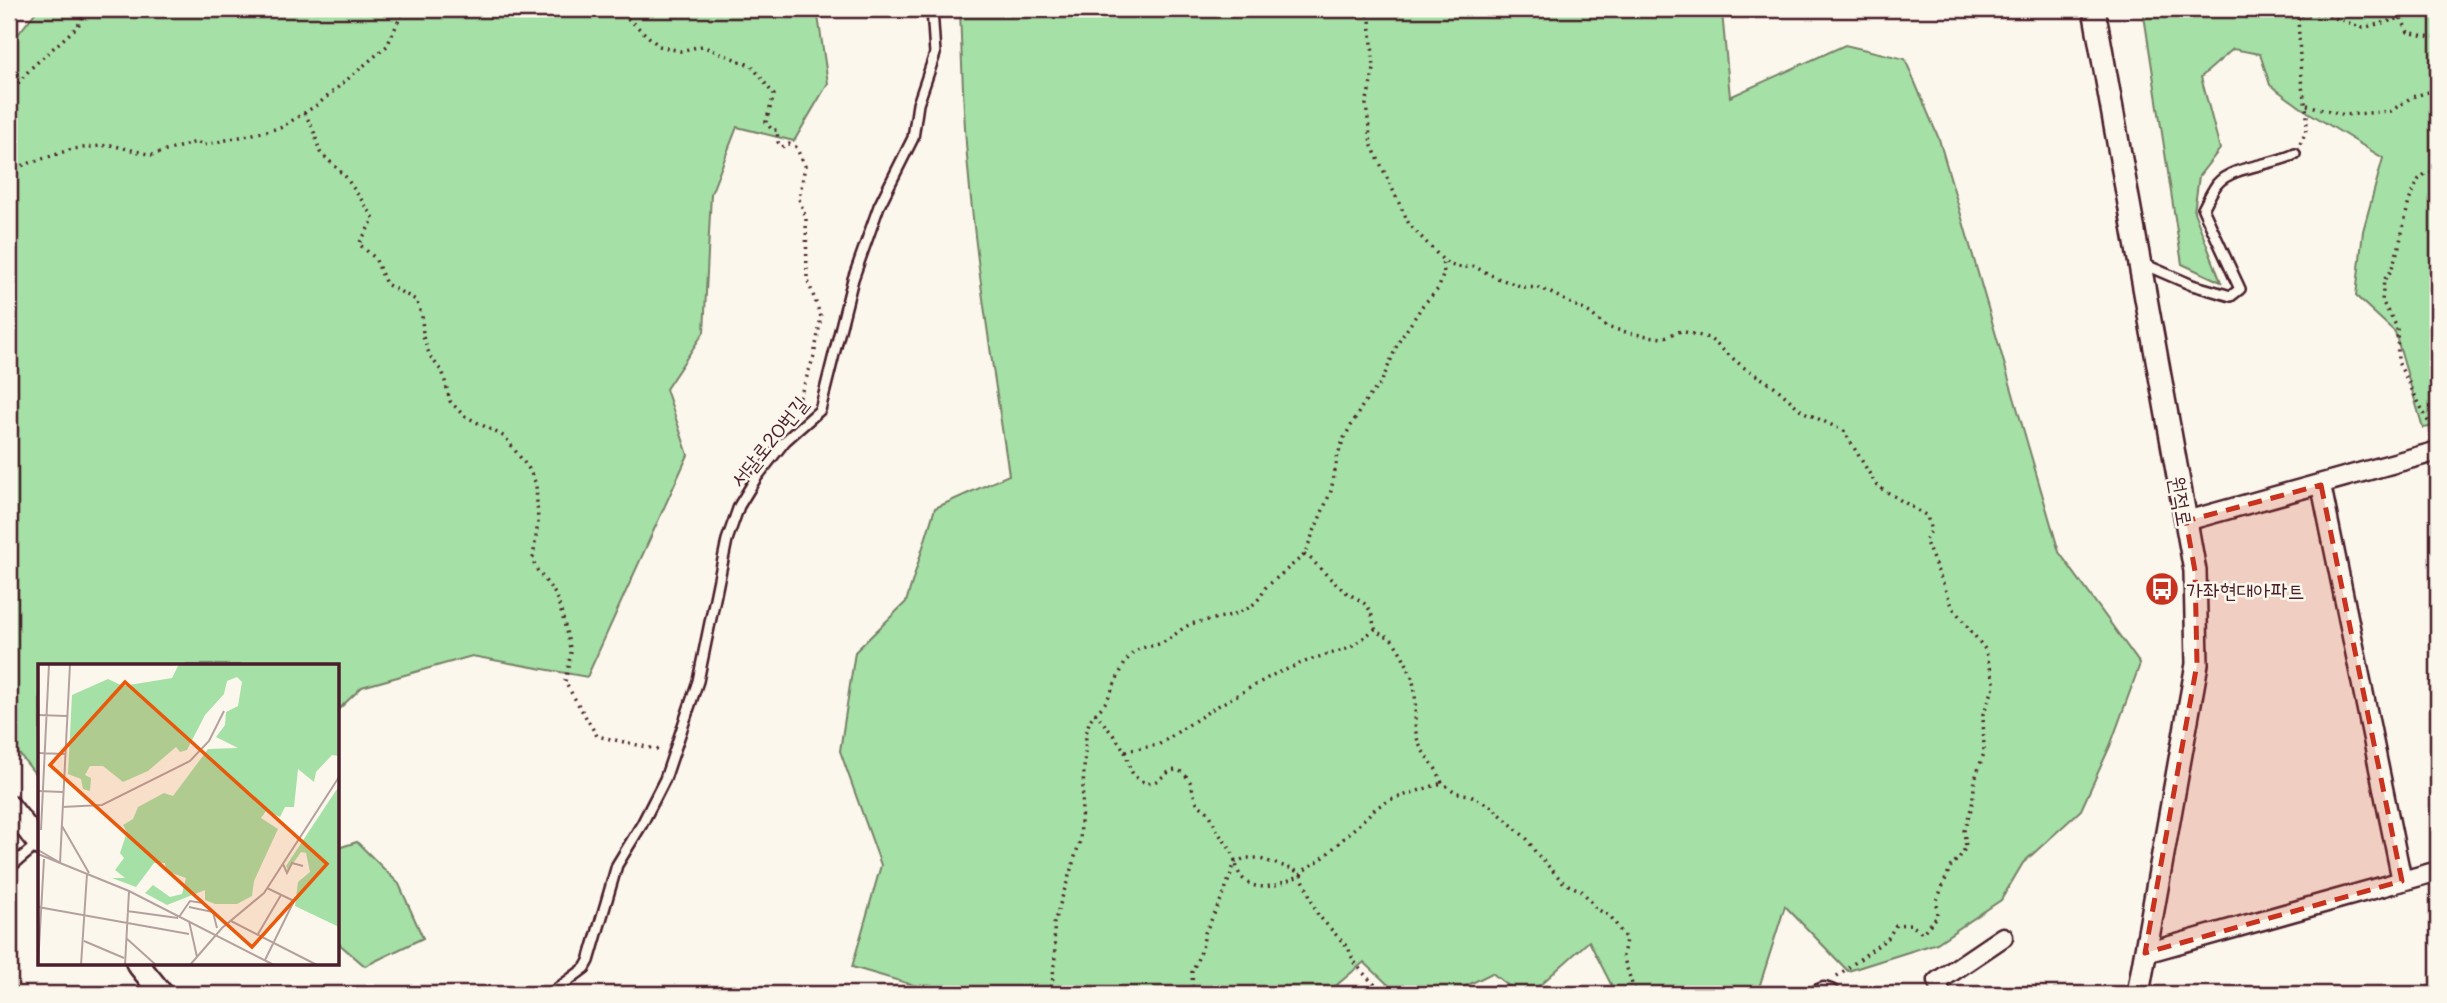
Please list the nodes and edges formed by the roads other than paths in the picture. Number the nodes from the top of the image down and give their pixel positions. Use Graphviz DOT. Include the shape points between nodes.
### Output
graph roads {
  1 [pos="932,9"];
  2 [pos="2094,9"];
  3 [pos="2295,154"];
  4 [pos="2139,262"];
  5 [pos="2438,452"];
  6 [pos="2321,485"];
  7 [pos="2186,521"];
  8 [pos="9,806"];
  9 [pos="38,842"];
  10 [pos="38,846"];
  11 [pos="9,868"];
  12 [pos="2438,871"];
  13 [pos="2402,881"];
  14 [pos="2003,937"];
  15 [pos="2145,953"];
  16 [pos="137,964"];
  17 [pos="162,994"];
  18 [pos="550,994"];
  19 [pos="1941,994"];
  20 [pos="2138,994"];
  1 -- 18 [label="lane, 서달로20번길" via="934,54 913,138 879,206 853,279 820,410 785,441 739,506 727,540 698,681 665,779 617,865 589,961"];
  2 -- 4 [label="street, 원적로"];
  3 -- 4 [label="lane" via="2232,171 2218,183 2203,209 2240,289 2231,296"];
  4 -- 7 [label="street, 원적로"];
  5 -- 6 [label="street"];
  6 -- 7 [label="street"];
  6 -- 13 [label="street"];
  7 -- 15 [label="street, 원적로" via="2195,571 2197,664"];
  8 -- 9 [label="street"];
  10 -- 11 [label="lane"];
  12 -- 13 [label="street"];
  13 -- 15 [label="street"];
  14 -- 19 [label="street" via="1937,981"];
  15 -- 20 [label="street, 원적로"];
  16 -- 17 [label="street"];
}
